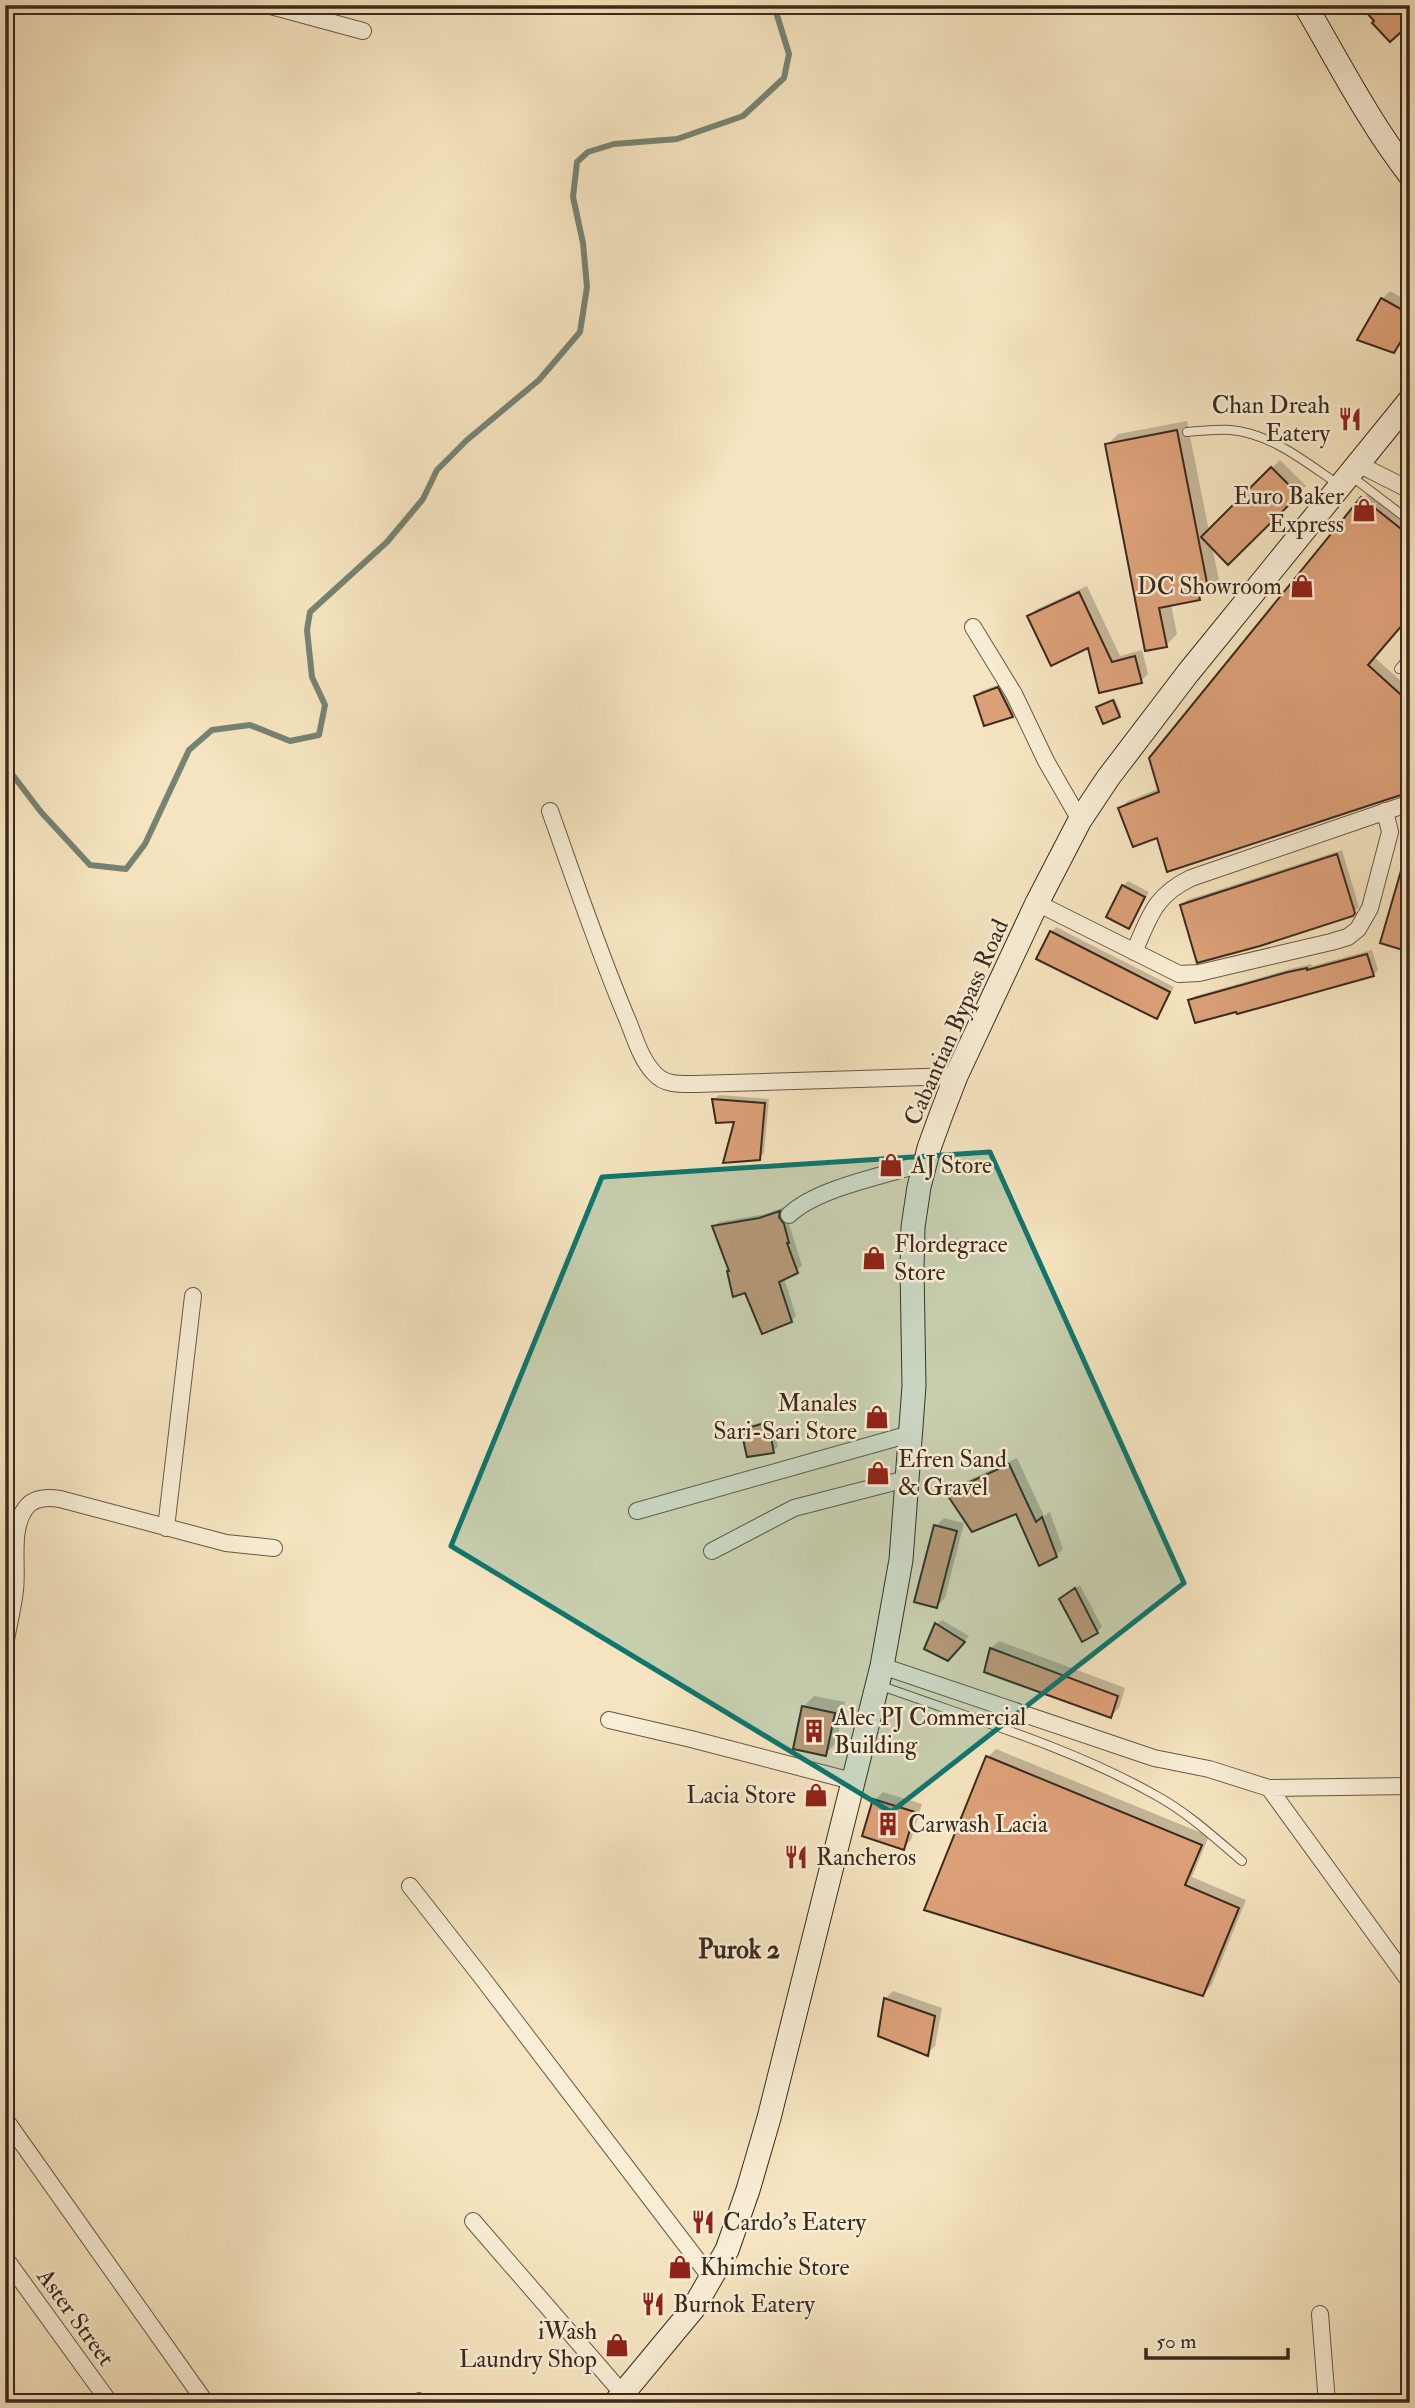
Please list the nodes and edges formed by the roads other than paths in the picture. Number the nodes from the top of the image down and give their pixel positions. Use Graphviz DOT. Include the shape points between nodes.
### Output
graph roads {
  1 [pos="268,5"];
  2 [pos="1305,5"];
  3 [pos="363,30"];
  4 [pos="1410,175"];
  5 [pos="1410,400"];
  6 [pos="1188,432"];
  7 [pos="1349,475"];
  8 [pos="1410,490"];
  9 [pos="1410,521"];
  10 [pos="973,627"];
  11 [pos="1410,655"];
  12 [pos="1399,668"];
  13 [pos="1410,803"];
  14 [pos="550,811"];
  15 [pos="1385,811"];
  16 [pos="1080,820"];
  17 [pos="1037,903"];
  18 [pos="1134,952"];
  19 [pos="956,1076"];
  20 [pos="925,1163"];
  21 [pos="789,1215"];
  22 [pos="194,1296"];
  23 [pos="910,1434"];
  24 [pos="906,1479"];
  25 [pos="637,1511"];
  26 [pos="166,1528"];
  27 [pos="275,1548"];
  28 [pos="712,1551"];
  29 [pos="5,1645"];
  30 [pos="879,1675"];
  31 [pos="609,1720"];
  32 [pos="852,1782"];
  33 [pos="1410,1786"];
  34 [pos="1269,1788"];
  35 [pos="1242,1861"];
  36 [pos="410,1886"];
  37 [pos="1410,1982"];
  38 [pos="5,2119"];
  39 [pos="473,2221"];
  40 [pos="5,2258"];
  41 [pos="711,2278"];
  42 [pos="1320,2314"];
  43 [pos="619,2398"];
  44 [pos="110,2403"];
  45 [pos="206,2403"];
  46 [pos="1327,2403"];
  1 -- 3 [label="street"];
  2 -- 4 [label="main road" via="1352,89"];
  5 -- 7 [label="main road, Cabantian Bypass Road"];
  6 -- 7 [label="lane" via="1247,432"];
  7 -- 8 [label="street"];
  7 -- 9 [label="lane"];
  7 -- 16 [label="main road, Cabantian Bypass Road" via="1142,731"];
  10 -- 16 [label="street"];
  11 -- 12 [label="lane"];
  13 -- 15 [label="street"];
  14 -- 19 [label="street" via="620,1002 644,1058 664,1080 695,1084"];
  15 -- 18 [label="street" via="1172,887 1152,912"];
  15 -- 18 [label="street" via="1390,832 1370,908 1348,937 1189,974"];
  16 -- 17 [label="main road, Cabantian Bypass Road"];
  17 -- 18 [label="street"];
  17 -- 19 [label="main road, Cabantian Bypass Road"];
  19 -- 20 [label="main road, Cabantian Bypass Road"];
  20 -- 21 [label="street" via="817,1196"];
  20 -- 23 [label="main road, Cabantian Bypass Road" via="914,1227"];
  22 -- 26 [label="street"];
  23 -- 24 [label="main road, Cabantian Bypass Road"];
  23 -- 25 [label="street"];
  24 -- 28 [label="street" via="794,1508"];
  24 -- 30 [label="main road, Cabantian Bypass Road" via="901,1560"];
  26 -- 27 [label="street" via="226,1543"];
  26 -- 29 [label="street" via="92,1506 47,1497 33,1500 18,1529 15,1590"];
  30 -- 32 [label="main road, Cabantian Bypass Road"];
  30 -- 34 [label="street"];
  30 -- 35 [label="lane" via="1106,1768 1191,1818"];
  31 -- 32 [label="street"];
  32 -- 41 [label="main road, Cabantian Bypass Road" via="769,2118 727,2250"];
  33 -- 34 [label="street"];
  34 -- 37 [label="street"];
  36 -- 41 [label="street"];
  38 -- 45 [label="street"];
  39 -- 43 [label="street"];
  40 -- 44 [label="street, Aster Street"];
  41 -- 43 [label="main road, Cabantian Bypass Road" via="693,2309"];
  42 -- 46 [label="street"];
}
